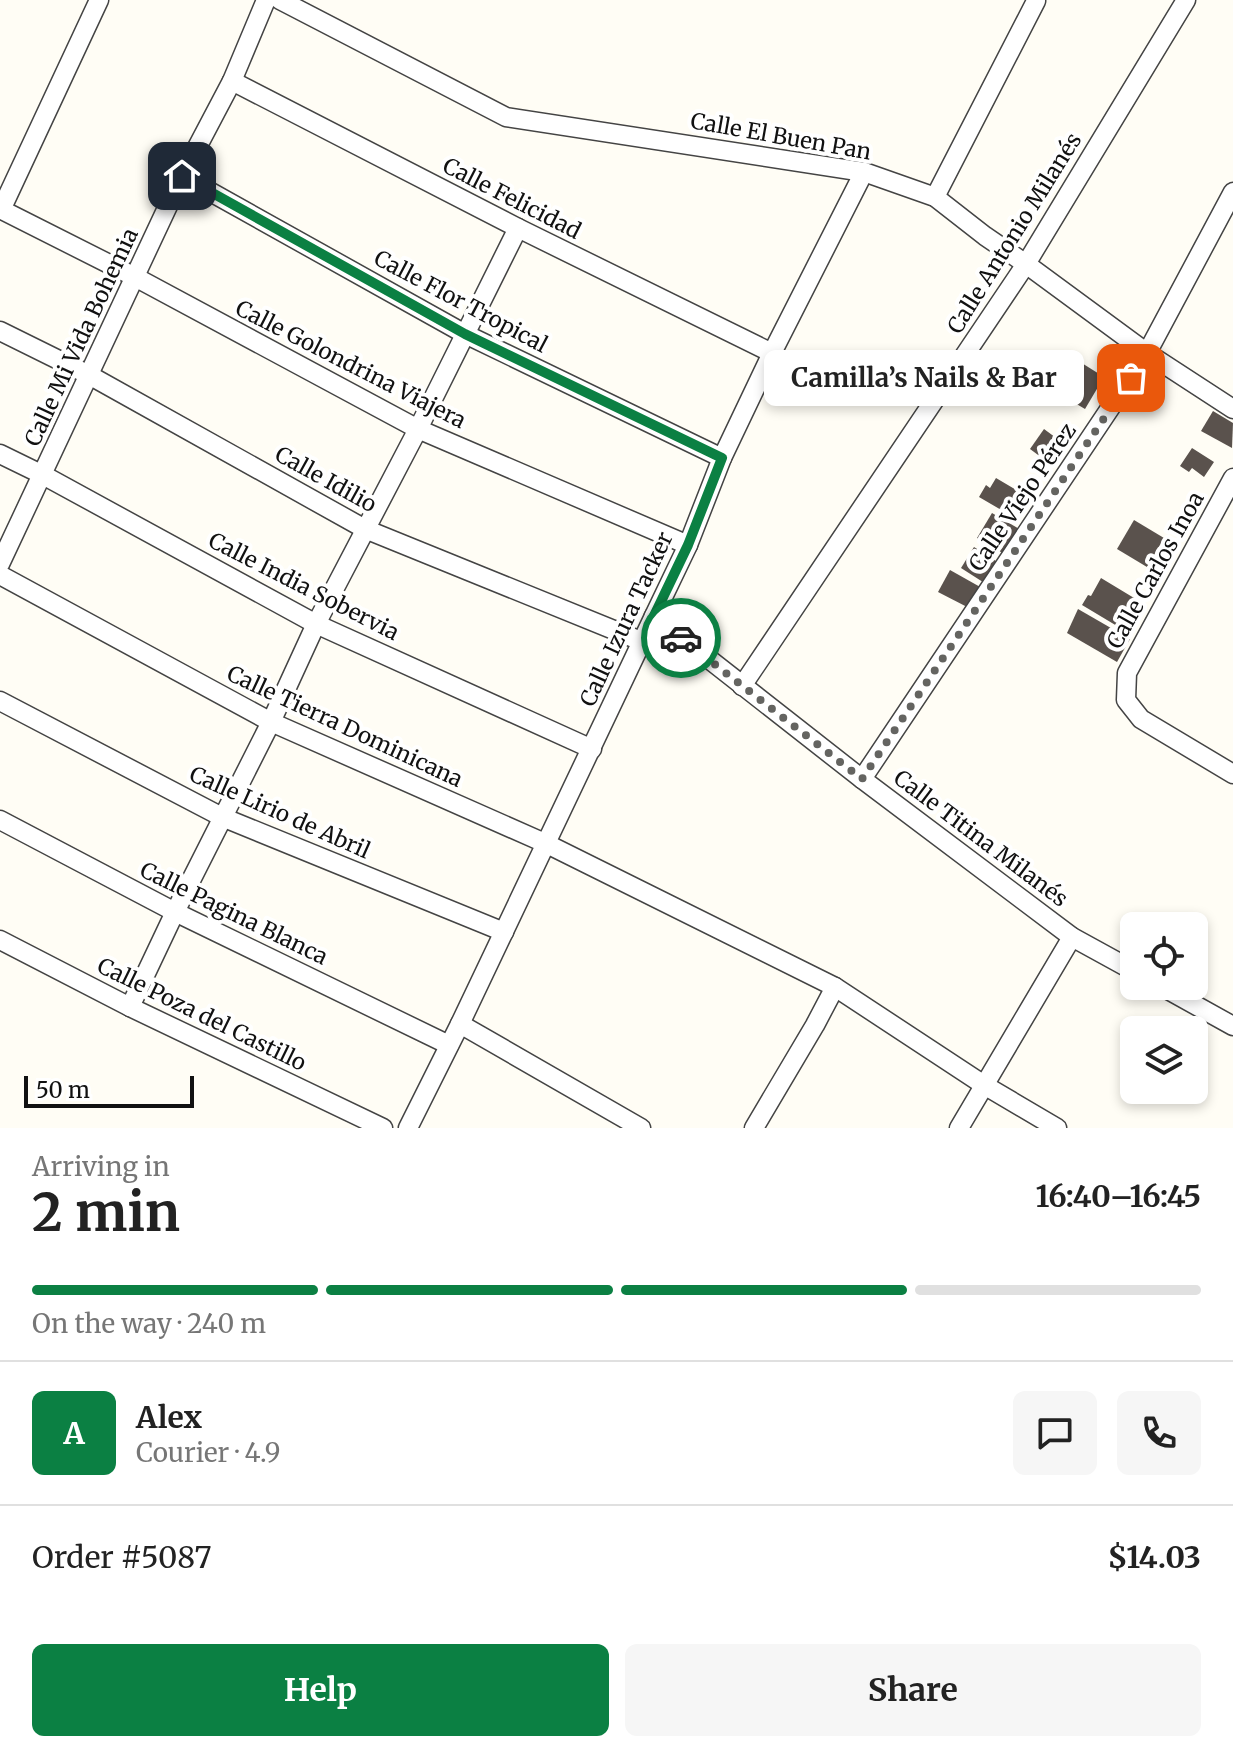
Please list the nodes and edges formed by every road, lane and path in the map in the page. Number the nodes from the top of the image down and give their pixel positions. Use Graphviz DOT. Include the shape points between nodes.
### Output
graph roads {
  1 [pos="99,0"];
  2 [pos="266,0"];
  3 [pos="280,0"];
  4 [pos="1186,0"];
  5 [pos="1036,1"];
  6 [pos="232,81"];
  7 [pos="864,172"];
  8 [pos="182,176"];
  9 [pos="1233,192"];
  10 [pos="935,197"];
  11 [pos="1,209"];
  12 [pos="518,228"];
  13 [pos="1026,264"];
  14 [pos="135,277"];
  15 [pos="0,331"];
  16 [pos="465,334"];
  17 [pos="772,353"];
  18 [pos="1147,353"];
  19 [pos="89,375"];
  20 [pos="1232,406"];
  21 [pos="418,429"];
  22 [pos="0,454"];
  23 [pos="722,458"];
  24 [pos="43,475"];
  25 [pos="1233,478"];
  26 [pos="365,529"];
  27 [pos="688,545"];
  28 [pos="0,564"];
  29 [pos="0,575"];
  30 [pos="654,616"];
  31 [pos="316,624"];
  32 [pos="641,641"];
  33 [pos="742,686"];
  34 [pos="0,701"];
  35 [pos="271,722"];
  36 [pos="592,749"];
  37 [pos="1233,774"];
  38 [pos="862,779"];
  39 [pos="222,817"];
  40 [pos="0,820"];
  41 [pos="547,844"];
  42 [pos="175,912"];
  43 [pos="504,932"];
  44 [pos="1072,937"];
  45 [pos="0,940"];
  46 [pos="1120,963"];
  47 [pos="835,987"];
  48 [pos="1186,1000"];
  49 [pos="130,1007"];
  50 [pos="460,1024"];
  51 [pos="1233,1026"];
  52 [pos="449,1045"];
  53 [pos="984,1085"];
  54 [pos="383,1128"];
  55 [pos="408,1128"];
  56 [pos="641,1128"];
  57 [pos="754,1128"];
  58 [pos="959,1128"];
  59 [pos="1057,1128"];
  1 -- 11 [label="street"];
  2 -- 6 [label="street, Calle Mi Vida Bohemia"];
  3 -- 7 [label="street, Calle El Buen Pan" via="506,117"];
  4 -- 13 [label="street, Calle Antonio Milanés"];
  5 -- 10 [label="street"];
  6 -- 8 [label="street, Calle Mi Vida Bohemia"];
  6 -- 12 [label="street, Calle Felicidad"];
  7 -- 10 [label="street, Calle El Buen Pan"];
  7 -- 17 [label="street, Calle Izura Tacker"];
  8 -- 14 [label="street, Calle Mi Vida Bohemia"];
  8 -- 16 [label="street, Calle Flor Tropical"];
  9 -- 18 [label="street, Calle Viejo Pérez"];
  10 -- 13 [label="street, Calle El Buen Pan"];
  11 -- 14 [label="street, Calle Golondrina Viajera"];
  12 -- 16 [label="street"];
  12 -- 17 [label="street, Calle Felicidad"];
  13 -- 18 [label="street, Calle El Buen Pan"];
  13 -- 33 [label="street, Calle Antonio Milanés"];
  14 -- 19 [label="street, Calle Mi Vida Bohemia"];
  14 -- 21 [label="street, Calle Golondrina Viajera"];
  15 -- 19 [label="street, Calle Idilio"];
  16 -- 21 [label="street"];
  16 -- 23 [label="street, Calle Flor Tropical"];
  17 -- 23 [label="street, Calle Izura Tacker"];
  18 -- 20 [label="street, Calle El Buen Pan"];
  18 -- 38 [label="street, Calle Viejo Pérez"];
  19 -- 24 [label="street, Calle Mi Vida Bohemia"];
  19 -- 26 [label="street, Calle Idilio"];
  21 -- 26 [label="street"];
  21 -- 27 [label="street, Calle Golondrina Viajera"];
  22 -- 24 [label="street, Calle India Sobervia"];
  23 -- 27 [label="street, Calle Izura Tacker"];
  24 -- 28 [label="street, Calle Mi Vida Bohemia"];
  24 -- 31 [label="street, Calle India Sobervia"];
  25 -- 37 [label="street, Calle Carlos Inoa" via="1127,673 1126,700 1141,719"];
  26 -- 31 [label="street"];
  26 -- 32 [label="street, Calle Idilio"];
  27 -- 30 [label="street, Calle Izura Tacker"];
  29 -- 35 [label="street, Calle Tierra Dominicana"];
  30 -- 32 [label="street, Calle Izura Tacker"];
  30 -- 33 [label="street, Calle Titina Milanés"];
  31 -- 35 [label="street"];
  31 -- 36 [label="street, Calle India Sobervia"];
  32 -- 36 [label="street, Calle Izura Tacker"];
  33 -- 38 [label="street, Calle Titina Milanés"];
  34 -- 39 [label="street, Calle Lirio de Abril"];
  35 -- 39 [label="street"];
  35 -- 41 [label="street, Calle Tierra Dominicana"];
  36 -- 41 [label="street, Calle Izura Tacker"];
  38 -- 44 [label="street, Calle Titina Milanés"];
  39 -- 42 [label="street"];
  39 -- 43 [label="street, Calle Lirio de Abril"];
  40 -- 42 [label="street, Calle Pagina Blanca"];
  41 -- 43 [label="street, Calle Izura Tacker"];
  41 -- 47 [label="street, Calle Tierra Dominicana"];
  42 -- 49 [label="street"];
  42 -- 52 [label="street, Calle Pagina Blanca"];
  43 -- 50 [label="street, Calle Izura Tacker"];
  44 -- 46 [label="street, Calle Titina Milanés"];
  44 -- 53 [label="street"];
  45 -- 49 [label="street, Calle Poza del Castillo"];
  47 -- 53 [label="street, Calle Tierra Dominicana"];
  47 -- 57 [label="street"];
  48 -- 51 [label="street"];
  49 -- 54 [label="street, Calle Poza del Castillo"];
  50 -- 52 [label="street, Calle Izura Tacker"];
  50 -- 56 [label="street"];
  52 -- 55 [label="street, Calle Izura Tacker"];
  53 -- 58 [label="street"];
  53 -- 59 [label="street, Calle Tierra Dominicana"];
}
